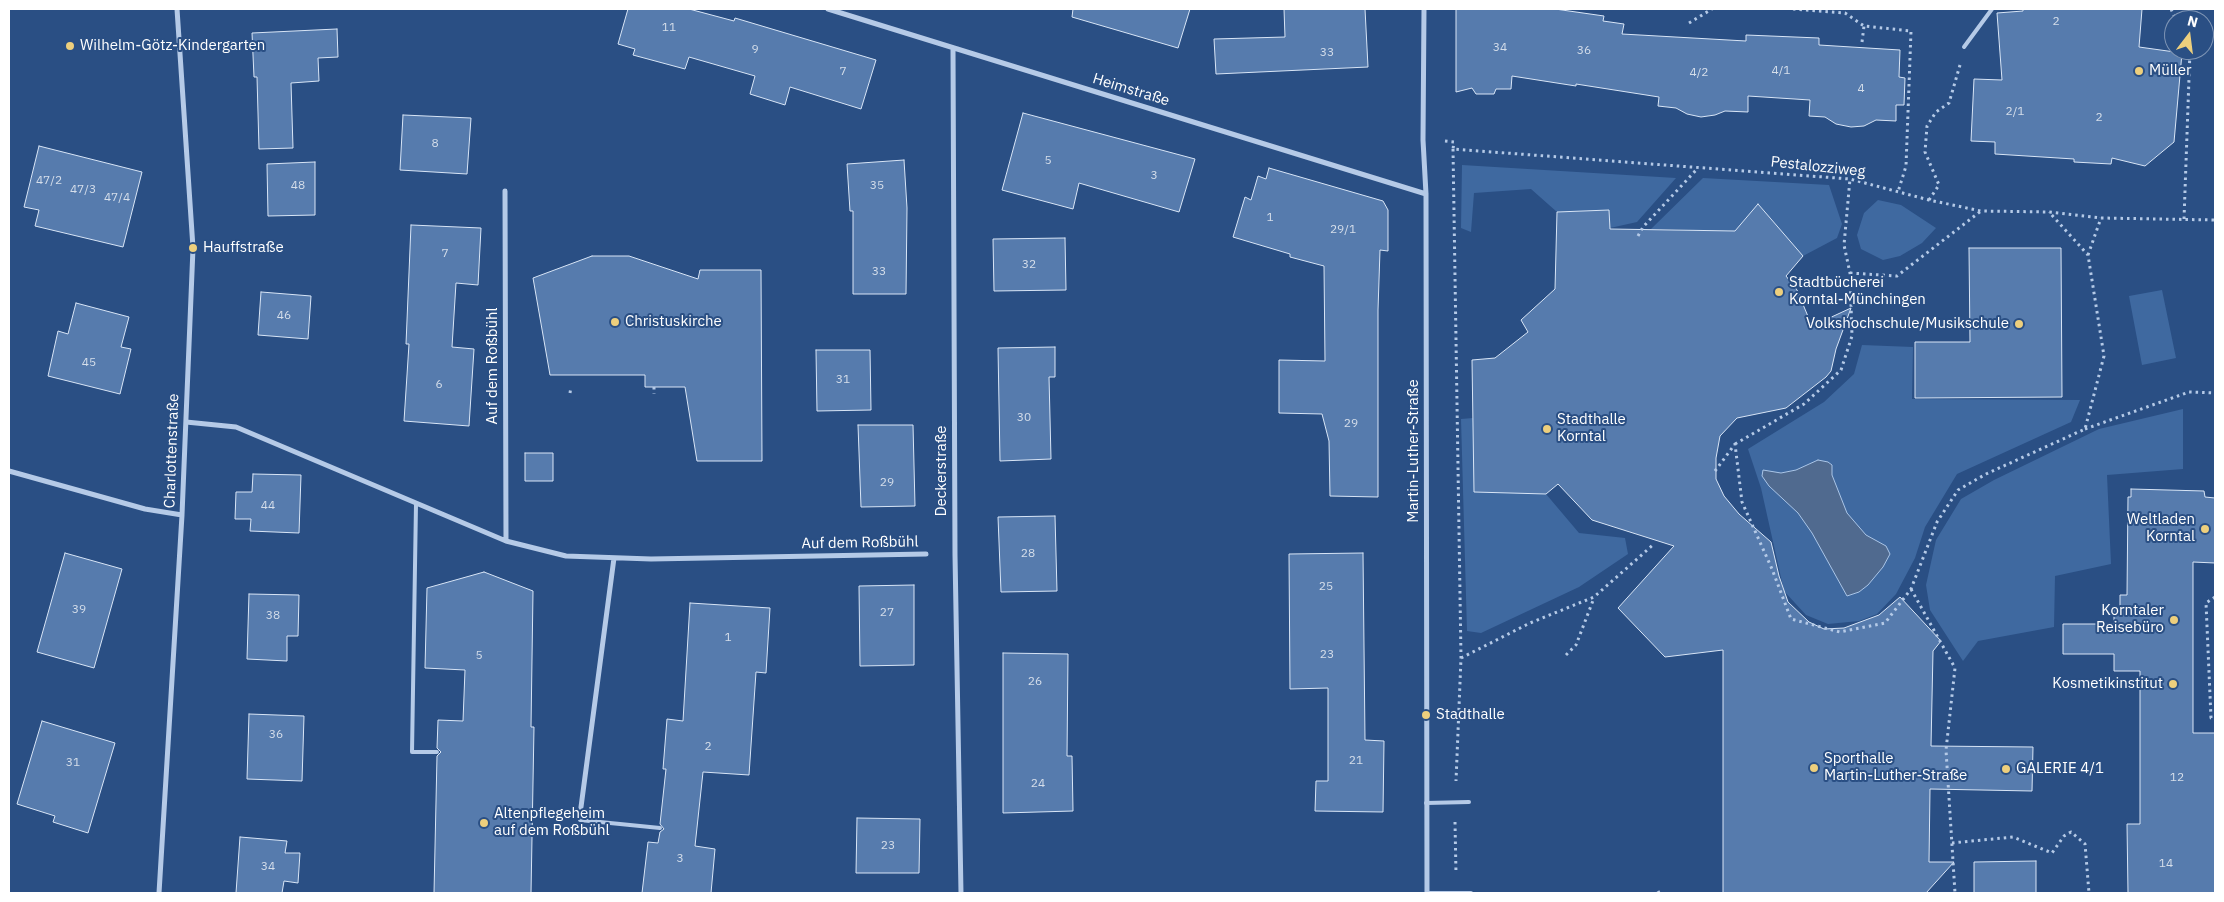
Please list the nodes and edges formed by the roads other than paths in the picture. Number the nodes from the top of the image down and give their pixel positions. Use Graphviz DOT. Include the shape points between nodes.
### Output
graph roads {
  1 [pos="177,9"];
  2 [pos="828,9"];
  3 [pos="1424,9"];
  4 [pos="1992,9"];
  5 [pos="1964,47"];
  6 [pos="953,48"];
  7 [pos="505,191"];
  8 [pos="1426,194"];
  9 [pos="186,422"];
  10 [pos="9,471"];
  11 [pos="416,504"];
  12 [pos="182,515"];
  13 [pos="506,541"];
  14 [pos="926,554"];
  15 [pos="614,558"];
  16 [pos="437,752"];
  17 [pos="1469,802"];
  18 [pos="1426,803"];
  19 [pos="581,807"];
  20 [pos="660,828"];
  21 [pos="159,893"];
  22 [pos="961,893"];
  23 [pos="1426,893"];
  24 [pos="1457,893"];
  25 [pos="1471,893"];
  1 -- 9 [label="street, Charlottenstraße" via="193,248"];
  2 -- 6 [label="street, Heimstraße"];
  3 -- 8 [label="street, Martin-Luther-Straße"];
  4 -- 5 [label="lane"];
  6 -- 8 [label="street, Heimstraße"];
  6 -- 22 [label="street, Deckerstraße" via="955,555"];
  7 -- 13 [label="street, Auf dem Roßbühl"];
  8 -- 18 [label="street, Martin-Luther-Straße"];
  9 -- 11 [label="street, Auf dem Roßbühl" via="236,427"];
  9 -- 12 [label="street, Charlottenstraße"];
  10 -- 12 [label="street" via="145,509"];
  11 -- 13 [label="street, Auf dem Roßbühl"];
  11 -- 16 [label="lane" via="412,752"];
  12 -- 21 [label="street, Charlottenstraße"];
  13 -- 15 [label="street, Auf dem Roßbühl" via="566,556"];
  14 -- 15 [label="street, Auf dem Roßbühl"];
  15 -- 19 [label="street"];
  17 -- 18 [label="lane"];
  18 -- 23 [label="street, Martin-Luther-Straße"];
  19 -- 20 [label="lane" via="580,820"];
  23 -- 24 [label="lane"];
  24 -- 25 [label="lane"];
}
